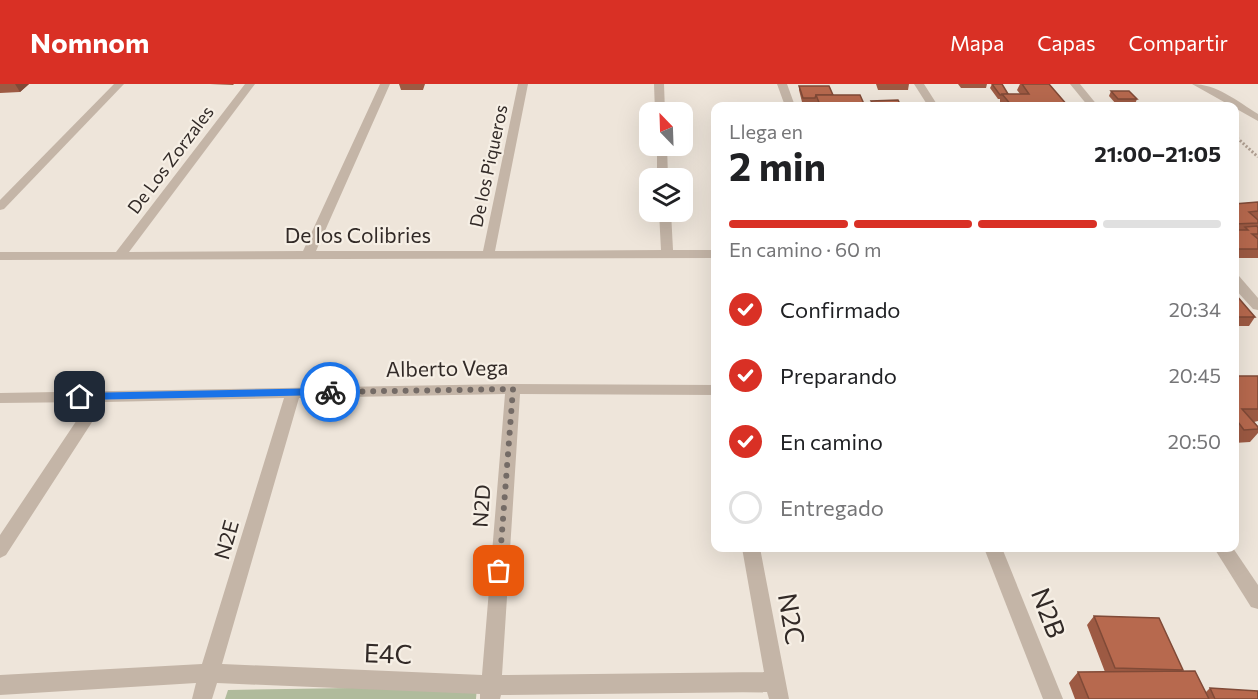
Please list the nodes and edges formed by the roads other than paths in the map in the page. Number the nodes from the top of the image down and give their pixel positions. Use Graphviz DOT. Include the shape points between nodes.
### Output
graph roads {
  1 [pos="119,84"];
  2 [pos="250,84"];
  3 [pos="385,84"];
  4 [pos="523,84"];
  5 [pos="659,84"];
  6 [pos="782,84"];
  7 [pos="919,84"];
  8 [pos="1074,84"];
  9 [pos="1197,84"];
  10 [pos="660,102"];
  11 [pos="789,102"];
  12 [pos="930,102"];
  13 [pos="1090,102"];
  14 [pos="1233,102"];
  15 [pos="1239,106"];
  16 [pos="1258,118"];
  17 [pos="0,207"];
  18 [pos="665,222"];
  19 [pos="667,254"];
  20 [pos="711,254"];
  21 [pos="308,255"];
  22 [pos="488,255"];
  23 [pos="119,256"];
  24 [pos="1,258"];
  25 [pos="1239,285"];
  26 [pos="1258,306"];
  27 [pos="513,389"];
  28 [pos="711,390"];
  29 [pos="294,392"];
  30 [pos="100,397"];
  31 [pos="0,398"];
  32 [pos="0,550"];
  33 [pos="752,552"];
  34 [pos="995,552"];
  35 [pos="1226,552"];
  36 [pos="1258,602"];
  37 [pos="212,673"];
  38 [pos="0,686"];
  39 [pos="777,690"];
  40 [pos="490,692"];
  41 [pos="202,699"];
  42 [pos="1053,699"];
  1 -- 17 [label="street"];
  2 -- 23 [label="street, De Los Zorzales"];
  3 -- 21 [label="street"];
  4 -- 22 [label="street, De los Piqueros"];
  5 -- 10 [label="street"];
  6 -- 11 [label="street"];
  7 -- 12 [label="street"];
  8 -- 13 [label="street"];
  9 -- 14 [label="street"];
  15 -- 16 [label="street"];
  18 -- 19 [label="street"];
  19 -- 20 [label="street, De los Colibries"];
  19 -- 22 [label="street, De los Colibries"];
  21 -- 22 [label="street, De los Colibries"];
  21 -- 23 [label="street, De los Colibries"];
  23 -- 24 [label="street, De los Colibries"];
  25 -- 26 [label="street"];
  27 -- 28 [label="street, Alberto Vega"];
  27 -- 29 [label="street, Alberto Vega"];
  27 -- 40 [label="street, N2D"];
  29 -- 30 [label="street, Alberto Vega"];
  29 -- 37 [label="street, N2E"];
  30 -- 31 [label="street, Alberto Vega"];
  30 -- 32 [label="street"];
  33 -- 39 [label="street, N2C"];
  34 -- 42 [label="street, N2B"];
  35 -- 36 [label="street"];
  37 -- 38 [label="street, E4C"];
  37 -- 40 [label="street, E4C"];
  37 -- 41 [label="street, N2E"];
  39 -- 40 [label="street, E4C"];
}
